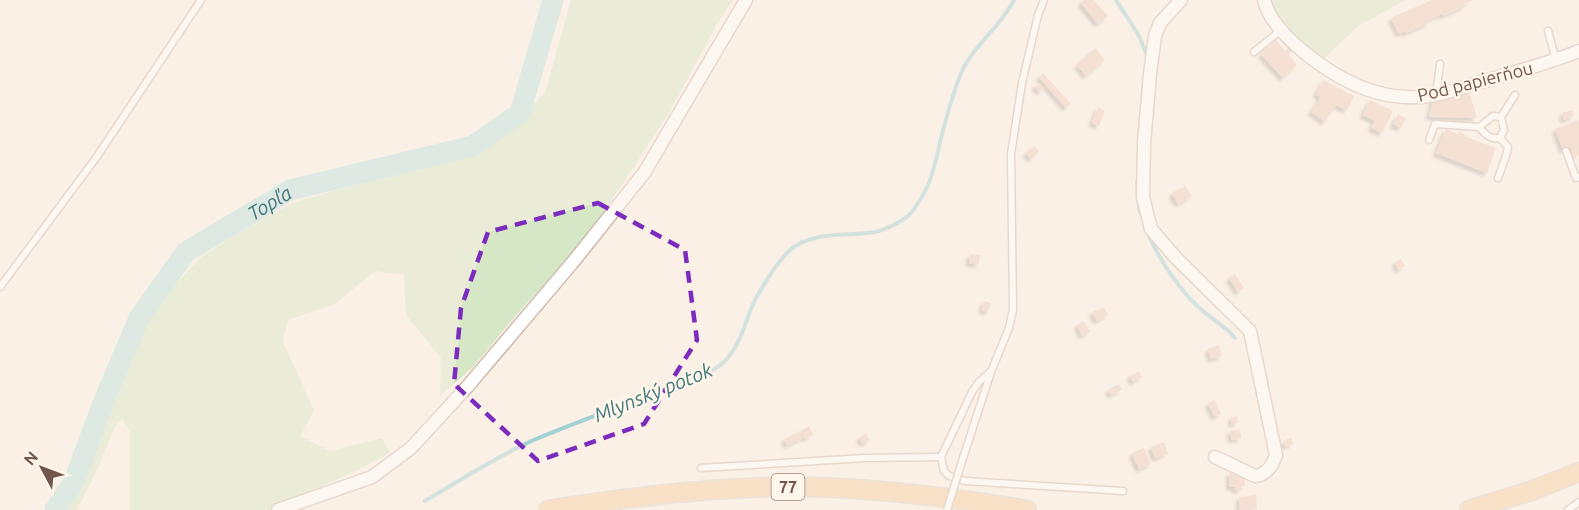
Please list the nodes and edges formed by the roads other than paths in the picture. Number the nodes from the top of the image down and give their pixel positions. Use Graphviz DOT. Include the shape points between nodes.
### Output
graph roads {
  1 [pos="201,0"];
  2 [pos="746,0"];
  3 [pos="1044,0"];
  4 [pos="1181,0"];
  5 [pos="1264,0"];
  6 [pos="1281,30"];
  7 [pos="1548,32"];
  8 [pos="1579,51"];
  9 [pos="1254,52"];
  10 [pos="1556,60"];
  11 [pos="1440,64"];
  12 [pos="1436,94"];
  13 [pos="1515,95"];
  14 [pos="1501,117"];
  15 [pos="1479,127"];
  16 [pos="1500,138"];
  17 [pos="1429,140"];
  18 [pos="1566,151"];
  19 [pos="1579,177"];
  20 [pos="1498,178"];
  21 [pos="0,287"];
  22 [pos="991,372"];
  23 [pos="941,457"];
  24 [pos="1215,457"];
  25 [pos="701,468"];
  26 [pos="1579,472"];
  27 [pos="1123,491"];
  28 [pos="1579,502"];
  29 [pos="278,510"];
  30 [pos="548,510"];
  31 [pos="947,510"];
  32 [pos="1027,510"];
  33 [pos="1469,510"];
  34 [pos="1568,510"];
  1 -- 21 [label="lane" via="96,158"];
  2 -- 29 [label="street" via="644,173 459,396 411,448 372,477"];
  3 -- 22 [label="lane" via="1022,83 1011,154 1013,309"];
  4 -- 24 [label="street" via="1160,23 1155,36 1143,197 1151,229 1250,331 1276,454 1274,462 1259,476"];
  5 -- 6 [label="street, Pod papierňou" via="1266,10"];
  6 -- 9 [label="lane"];
  6 -- 12 [label="street, Pod papierňou" via="1319,64 1371,92 1405,98"];
  7 -- 10 [label="lane"];
  8 -- 10 [label="street, Pod papierňou"];
  10 -- 12 [label="street, Pod papierňou"];
  11 -- 12 [label="lane"];
  13 -- 14 [label="lane"];
  14 -- 15 [label="lane" via="1493,116"];
  14 -- 16 [label="lane" via="1504,130"];
  15 -- 16 [label="lane" via="1493,139"];
  15 -- 17 [label="lane" via="1435,124"];
  16 -- 20 [label="lane" via="1508,147"];
  18 -- 19 [label="lane" via="1576,178"];
  22 -- 23 [label="lane" via="972,392"];
  22 -- 31 [label="lane, bridge"];
  23 -- 25 [label="lane"];
  23 -- 27 [label="lane" via="949,476 965,481"];
  26 -- 33 [label="main road"];
  28 -- 34 [label="lane"];
  30 -- 32 [label="main road, 77" via="657,494 772,487 938,496"];
}
